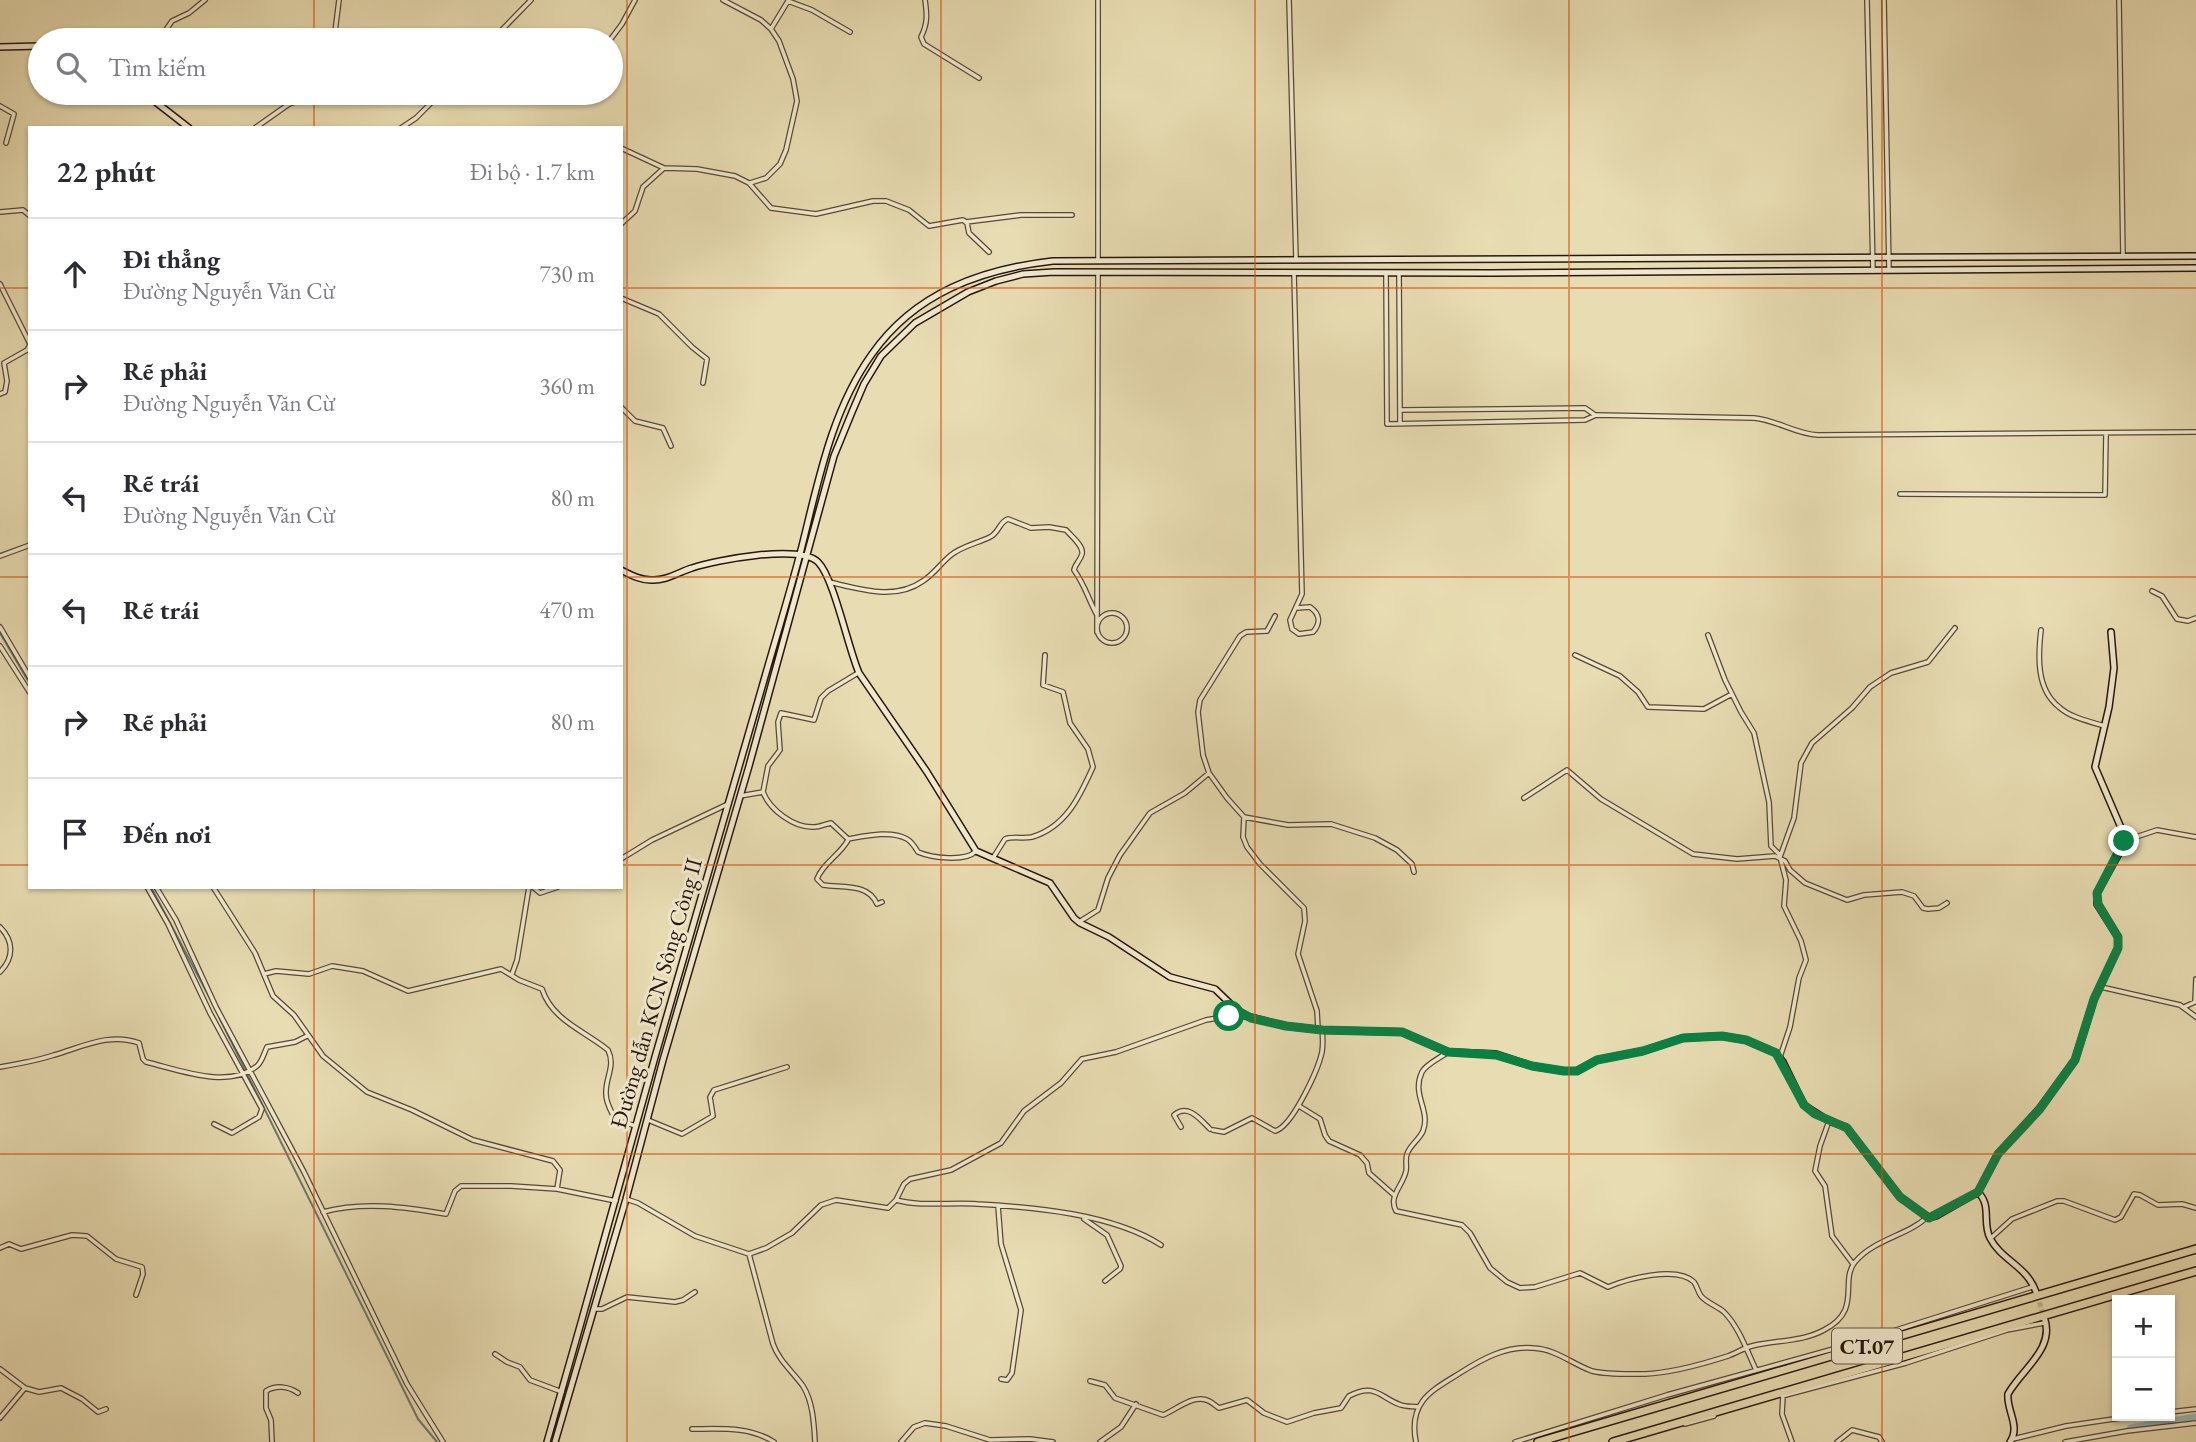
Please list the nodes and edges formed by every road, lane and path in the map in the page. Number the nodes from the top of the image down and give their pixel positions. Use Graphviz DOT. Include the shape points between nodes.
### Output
graph roads {
  1 [pos="205,0"];
  2 [pos="339,0"];
  3 [pos="531,0"];
  4 [pos="635,0"];
  5 [pos="723,0"];
  6 [pos="925,0"];
  7 [pos="1098,0"];
  8 [pos="1289,0"];
  9 [pos="1867,0"];
  10 [pos="1884,0"];
  11 [pos="2119,0"];
  12 [pos="167,28"];
  13 [pos="336,28"];
  14 [pos="504,28"];
  15 [pos="619,28"];
  16 [pos="771,29"];
  17 [pos="850,32"];
  18 [pos="28,46"];
  19 [pos="0,47"];
  20 [pos="979,78"];
  21 [pos="159,105"];
  22 [pos="288,105"];
  23 [pos="429,105"];
  24 [pos="0,106"];
  25 [pos="186,126"];
  26 [pos="258,126"];
  27 [pos="404,126"];
  28 [pos="6,142"];
  29 [pos="623,149"];
  30 [pos="664,168"];
  31 [pos="749,183"];
  32 [pos="0,212"];
  33 [pos="28,214"];
  34 [pos="1072,215"];
  35 [pos="623,222"];
  36 [pos="965,222"];
  37 [pos="989,252"];
  38 [pos="2123,256"];
  39 [pos="2196,256"];
  40 [pos="1873,258"];
  41 [pos="1889,258"];
  42 [pos="1296,260"];
  43 [pos="1098,261"];
  44 [pos="2196,268"];
  45 [pos="1889,270"];
  46 [pos="1873,271"];
  47 [pos="1098,272"];
  48 [pos="1294,273"];
  49 [pos="1386,273"];
  50 [pos="1399,273"];
  51 [pos="0,284"];
  52 [pos="623,299"];
  53 [pos="913,313"];
  54 [pos="915,323"];
  55 [pos="28,340"];
  56 [pos="28,347"];
  57 [pos="703,383"];
  58 [pos="0,394"];
  59 [pos="623,409"];
  60 [pos="1400,410"];
  61 [pos="1596,415"];
  62 [pos="1400,423"];
  63 [pos="2196,432"];
  64 [pos="2106,434"];
  65 [pos="671,446"];
  66 [pos="1900,494"];
  67 [pos="28,546"];
  68 [pos="800,555"];
  69 [pos="0,556"];
  70 [pos="808,556"];
  71 [pos="623,571"];
  72 [pos="829,582"];
  73 [pos="2152,591"];
  74 [pos="1302,594"];
  75 [pos="1310,607"];
  76 [pos="1098,608"];
  77 [pos="1297,608"];
  78 [pos="1111,613"];
  79 [pos="1097,615"];
  80 [pos="1275,616"];
  81 [pos="2196,618"];
  82 [pos="0,627"];
  83 [pos="1955,628"];
  84 [pos="2041,631"];
  85 [pos="1097,632"];
  86 [pos="2111,632"];
  87 [pos="1708,635"];
  88 [pos="0,646"];
  89 [pos="1045,654"];
  90 [pos="1576,655"];
  91 [pos="859,673"];
  92 [pos="28,675"];
  93 [pos="28,690"];
  94 [pos="1732,694"];
  95 [pos="2104,726"];
  96 [pos="1209,773"];
  97 [pos="763,792"];
  98 [pos="740,796"];
  99 [pos="1524,798"];
  100 [pos="730,803"];
  101 [pos="1244,817"];
  102 [pos="2196,837"];
  103 [pos="848,839"];
  104 [pos="2124,841"];
  105 [pos="976,851"];
  106 [pos="1780,856"];
  107 [pos="623,858"];
  108 [pos="993,858"];
  109 [pos="711,861"];
  110 [pos="720,864"];
  111 [pos="1415,872"];
  112 [pos="148,889"];
  113 [pos="157,889"];
  114 [pos="214,889"];
  115 [pos="531,889"];
  116 [pos="534,889"];
  117 [pos="552,889"];
  118 [pos="882,902"];
  119 [pos="1947,903"];
  120 [pos="1079,922"];
  121 [pos="0,927"];
  122 [pos="0,972"];
  123 [pos="264,974"];
  124 [pos="512,974"];
  125 [pos="2196,979"];
  126 [pos="2099,986"];
  127 [pos="2183,1007"];
  128 [pos="1238,1011"];
  129 [pos="2196,1017"];
  130 [pos="1320,1030"];
  131 [pos="307,1036"];
  132 [pos="1448,1052"];
  133 [pos="1780,1057"];
  134 [pos="0,1067"];
  135 [pos="787,1067"];
  136 [pos="247,1072"];
  137 [pos="1298,1105"];
  138 [pos="648,1119"];
  139 [pos="1829,1121"];
  140 [pos="214,1124"];
  141 [pos="636,1126"];
  142 [pos="1181,1127"];
  143 [pos="557,1189"];
  144 [pos="1978,1192"];
  145 [pos="1394,1195"];
  146 [pos="626,1199"];
  147 [pos="616,1200"];
  148 [pos="896,1200"];
  149 [pos="998,1206"];
  150 [pos="2196,1208"];
  151 [pos="323,1212"];
  152 [pos="1079,1216"];
  153 [pos="1927,1217"];
  154 [pos="1990,1240"];
  155 [pos="1161,1245"];
  156 [pos="0,1248"];
  157 [pos="2196,1249"];
  158 [pos="749,1254"];
  159 [pos="1853,1265"];
  160 [pos="2196,1271"];
  161 [pos="1105,1281"];
  162 [pos="593,1284"];
  163 [pos="600,1287"];
  164 [pos="2035,1289"];
  165 [pos="695,1292"];
  166 [pos="136,1295"];
  167 [pos="594,1309"];
  168 [pos="2045,1320"];
  169 [pos="1745,1348"];
  170 [pos="495,1354"];
  171 [pos="0,1369"];
  172 [pos="1756,1370"];
  173 [pos="1001,1379"];
  174 [pos="1090,1381"];
  175 [pos="25,1388"];
  176 [pos="562,1392"];
  177 [pos="298,1393"];
  178 [pos="1783,1396"];
  179 [pos="1136,1404"];
  180 [pos="1418,1407"];
  181 [pos="106,1409"];
  182 [pos="2196,1409"];
  183 [pos="2175,1411"];
  184 [pos="0,1418"];
  185 [pos="2112,1419"];
  186 [pos="2196,1423"];
  187 [pos="692,1429"];
  188 [pos="2011,1441"];
  189 [pos="272,1442"];
  190 [pos="443,1442"];
  191 [pos="547,1442"];
  192 [pos="555,1442"];
  193 [pos="774,1442"];
  194 [pos="815,1442"];
  195 [pos="901,1442"];
  196 [pos="1053,1442"];
  197 [pos="1100,1442"];
  198 [pos="1416,1442"];
  199 [pos="1515,1442"];
  200 [pos="1538,1442"];
  201 [pos="1613,1442"];
  202 [pos="1625,1442"];
  203 [pos="1792,1442"];
  204 [pos="1837,1442"];
  205 [pos="1882,1442"];
  206 [pos="2065,1442"];
  1 -- 12 [label="street"];
  2 -- 13 [label="street"];
  3 -- 14 [label="street"];
  4 -- 15 [label="street"];
  5 -- 16 [label="street"];
  6 -- 20 [label="street" via="923,44"];
  7 -- 43 [label="street"];
  8 -- 42 [label="street"];
  9 -- 40 [label="street"];
  10 -- 41 [label="street"];
  11 -- 38 [label="street"];
  16 -- 17 [label="street" via="788,1"];
  16 -- 31 [label="street" via="793,79 797,107 776,171"];
  18 -- 19 [label="street"];
  21 -- 25 [label="street"];
  22 -- 26 [label="street"];
  23 -- 27 [label="street"];
  24 -- 28 [label="street" via="14,114"];
  29 -- 30 [label="street"];
  30 -- 31 [label="street" via="725,173"];
  30 -- 35 [label="street" via="643,187 635,211"];
  31 -- 36 [label="street" via="771,208 816,214 886,201 909,210 929,226"];
  32 -- 33 [label="street" via="23,210"];
  34 -- 36 [label="street"];
  36 -- 37 [label="street" via="969,233"];
  38 -- 39 [label="street, Đường dẫn KCN Sông Công II"];
  38 -- 41 [label="street, Đường dẫn KCN Sông Công II"];
  40 -- 41 [label="street, Đường dẫn KCN Sông Công II"];
  40 -- 42 [label="street, Đường dẫn KCN Sông Công II"];
  40 -- 46 [label="street"];
  41 -- 45 [label="street"];
  42 -- 43 [label="street, Đường dẫn KCN Sông Công II"];
  43 -- 47 [label="street"];
  43 -- 53 [label="street, Đường dẫn KCN Sông Công II" via="1052,261 993,270 936,296"];
  44 -- 45 [label="street, Đường dẫn KCN Sông Công II"];
  45 -- 46 [label="street, Đường dẫn KCN Sông Công II"];
  46 -- 50 [label="street, Đường dẫn KCN Sông Công II"];
  47 -- 48 [label="street, Đường dẫn KCN Sông Công II"];
  47 -- 54 [label="street, Đường dẫn KCN Sông Công II" via="1023,274 996,281"];
  47 -- 76 [label="street"];
  48 -- 49 [label="street, Đường dẫn KCN Sông Công II"];
  48 -- 74 [label="street"];
  49 -- 50 [label="street, Đường dẫn KCN Sông Công II"];
  49 -- 62 [label="street" via="1387,424"];
  50 -- 60 [label="street"];
  51 -- 55 [label="street"];
  52 -- 57 [label="street" via="659,314 704,354"];
  53 -- 54 [label="street"];
  53 -- 68 [label="street, Đường dẫn KCN Sông Công II" via="874,351 855,379 825,456"];
  54 -- 70 [label="street, Đường dẫn KCN Sông Công II" via="881,356 864,384 835,456"];
  56 -- 58 [label="street" via="4,363 7,381 5,393"];
  59 -- 65 [label="street" via="635,421 663,428"];
  60 -- 61 [label="street" via="1585,408"];
  60 -- 62 [label="street"];
  61 -- 62 [label="street" via="1585,420"];
  61 -- 64 [label="street" via="1762,419 1818,435"];
  63 -- 64 [label="street"];
  64 -- 66 [label="street" via="2105,495"];
  67 -- 69 [label="street"];
  68 -- 70 [label="street"];
  68 -- 71 [label="street" via="779,552 654,580"];
  68 -- 100 [label="street, Đường dẫn KCN Sông Công II"];
  70 -- 72 [label="street" via="818,561"];
  70 -- 98 [label="street, Đường dẫn KCN Sông Công II"];
  72 -- 79 [label="street" via="876,593 916,586 950,555 993,536 1008,519 1031,528 1066,530 1081,548 1074,570"];
  72 -- 91 [label="street"];
  73 -- 81 [label="street" via="2162,596 2177,619"];
  74 -- 75 [label="street"];
  74 -- 77 [label="street"];
  75 -- 77 [label="street"];
  75 -- 77 [label="street" via="1318,624 1304,635 1290,624"];
  76 -- 78 [label="street"];
  76 -- 79 [label="street"];
  78 -- 85 [label="street" via="1099,621"];
  78 -- 85 [label="street" via="1126,622 1125,637 1112,643"];
  79 -- 85 [label="street"];
  80 -- 96 [label="street" via="1267,631 1240,636 1200,700 1203,755"];
  82 -- 92 [label="street"];
  83 -- 106 [label="street" via="1931,660 1884,676 1808,749 1799,772 1794,818"];
  84 -- 95 [label="street" via="2039,670 2054,701 2076,717"];
  86 -- 95 [label="street" via="2114,668"];
  87 -- 94 [label="street"];
  88 -- 93 [label="street"];
  89 -- 108 [label="street" via="1043,685 1063,691 1070,723 1088,749 1093,768 1073,810 1033,836 1005,839"];
  90 -- 94 [label="street" via="1620,676 1648,707 1704,709"];
  91 -- 97 [label="street" via="828,691 814,720 781,713 780,752 768,766"];
  91 -- 105 [label="street"];
  94 -- 106 [label="street" via="1754,733 1769,802 1770,846"];
  95 -- 104 [label="street" via="2095,768"];
  96 -- 101 [label="street"];
  96 -- 120 [label="street" via="1150,813 1120,855 1098,910"];
  97 -- 98 [label="street"];
  97 -- 103 [label="street" via="785,818 809,827 831,823"];
  98 -- 110 [label="street, Đường dẫn KCN Sông Công II"];
  99 -- 106 [label="street" via="1567,770 1601,799 1693,854 1737,859"];
  100 -- 107 [label="street"];
  100 -- 109 [label="street, Đường dẫn KCN Sông Công II"];
  101 -- 111 [label="street" via="1288,825 1331,824 1375,838 1397,850"];
  101 -- 130 [label="street" via="1247,847 1304,908 1298,954"];
  102 -- 104 [label="street" via="2157,830"];
  103 -- 105 [label="street" via="898,836 910,841 918,852 935,856 966,858"];
  103 -- 118 [label="street" via="817,879 822,885 865,890 877,904"];
  104 -- 126 [label="street" via="2097,893 2098,904 2118,937 2118,948"];
  105 -- 108 [label="street"];
  106 -- 119 [label="street" via="1800,879 1841,898 1902,892 1914,896 1923,908"];
  106 -- 133 [label="street" via="1786,880 1784,906 1806,956"];
  108 -- 120 [label="street" via="1050,883"];
  109 -- 110 [label="street"];
  109 -- 141 [label="street, Đường dẫn KCN Sông Công II"];
  110 -- 138 [label="street, Đường dẫn KCN Sông Công II"];
  112 -- 136 [label="street" via="211,1013"];
  113 -- 136 [label="street"];
  114 -- 123 [label="street"];
  115 -- 124 [label="street"];
  116 -- 117 [label="street" via="540,893"];
  120 -- 128 [label="street" via="1170,976 1215,989"];
  121 -- 122 [label="street" via="11,946 9,960"];
  123 -- 124 [label="street" via="309,974 332,966 363,971 408,991 502,968"];
  123 -- 131 [label="street" via="270,992 294,1015"];
  124 -- 141 [label="street" via="542,989 560,1018 608,1050 611,1064 606,1099 616,1120"];
  125 -- 127 [label="street" via="2195,1002"];
  126 -- 127 [label="street"];
  126 -- 144 [label="street" via="2075,1060 2039,1110 1998,1154"];
  127 -- 129 [label="street"];
  128 -- 130 [label="street" via="1264,1022"];
  128 -- 148 [label="street" via="1082,1059 1055,1088 1024,1111 1001,1143 951,1170 910,1179"];
  130 -- 132 [label="street" via="1402,1032"];
  130 -- 137 [label="street" via="1319,1063"];
  131 -- 136 [label="street" via="267,1047 260,1063"];
  131 -- 143 [label="street" via="323,1056 376,1097 473,1140 554,1161 559,1170"];
  132 -- 133 [label="street" via="1496,1055 1569,1072 1599,1059 1683,1038 1722,1036 1746,1040"];
  132 -- 145 [label="street" via="1422,1070 1418,1095 1424,1125 1408,1151 1406,1173"];
  133 -- 139 [label="street" via="1804,1105"];
  134 -- 136 [label="street" via="99,1040 123,1038 139,1042 146,1062 184,1073 232,1077"];
  135 -- 138 [label="street" via="714,1090 710,1097 713,1116 682,1134"];
  136 -- 140 [label="street" via="261,1114 232,1133"];
  136 -- 151 [label="street"];
  137 -- 142 [label="street" via="1279,1130 1270,1130 1252,1118 1224,1132 1211,1129 1193,1113 1179,1111 1174,1115"];
  137 -- 145 [label="street" via="1320,1119 1329,1141 1360,1155 1369,1173"];
  138 -- 146 [label="street, Đường dẫn KCN Sông Công II"];
  139 -- 153 [label="street" via="1847,1128 1900,1197"];
  139 -- 159 [label="street" via="1815,1171 1825,1186 1833,1239"];
  141 -- 147 [label="street, Đường dẫn KCN Sông Công II"];
  143 -- 147 [label="street"];
  143 -- 151 [label="street" via="461,1186 446,1214 376,1205"];
  144 -- 153 [label="street"];
  144 -- 154 [label="street" via="1986,1202"];
  145 -- 169 [label="street" via="1394,1208 1401,1213 1462,1225 1490,1268 1520,1288 1580,1273 1608,1287 1654,1275 1686,1278 1726,1314"];
  146 -- 158 [label="street" via="695,1236"];
  146 -- 163 [label="street, Đường dẫn KCN Sông Công II"];
  147 -- 162 [label="street, Đường dẫn KCN Sông Công II"];
  148 -- 149 [label="street"];
  148 -- 158 [label="street" via="884,1209 828,1202 792,1233"];
  149 -- 152 [label="street"];
  149 -- 173 [label="street" via="1002,1244 1021,1310 1012,1373 1007,1380"];
  150 -- 154 [label="street" via="2182,1203 2158,1205 2134,1194 2115,1220 2057,1201 2012,1219"];
  151 -- 190 [label="street" via="407,1384"];
  152 -- 155 [label="street" via="1139,1231"];
  152 -- 161 [label="street" via="1104,1232 1115,1252 1121,1268"];
  153 -- 159 [label="street" via="1876,1245"];
  154 -- 164 [label="street" via="2027,1274"];
  156 -- 166 [label="street" via="9,1244 24,1249 72,1235 87,1236 116,1259 142,1267"];
  157 -- 200 [label="highway, CT.07"];
  158 -- 194 [label="street" via="775,1350 809,1399"];
  159 -- 169 [label="street" via="1847,1307 1832,1325 1797,1339"];
  160 -- 201 [label="highway, CT.07"];
  162 -- 163 [label="street"];
  162 -- 176 [label="street, Đường dẫn KCN Sông Công II"];
  163 -- 167 [label="street, Đường dẫn KCN Sông Công II"];
  164 -- 172 [label="street"];
  165 -- 167 [label="street" via="683,1300 627,1297"];
  167 -- 192 [label="street, Đường dẫn KCN Sông Công II"];
  168 -- 178 [label="street"];
  168 -- 188 [label="street" via="2044,1346 2008,1394 2014,1427"];
  169 -- 172 [label="street"];
  169 -- 180 [label="street" via="1671,1370 1636,1374 1595,1371 1543,1349 1511,1349 1476,1361 1438,1385"];
  170 -- 176 [label="street" via="520,1367 530,1380"];
  171 -- 175 [label="street"];
  172 -- 199 [label="street"];
  174 -- 179 [label="street" via="1105,1385 1115,1398"];
  175 -- 181 [label="street" via="39,1392 61,1388 98,1412"];
  175 -- 184 [label="street"];
  176 -- 191 [label="street, Đường dẫn KCN Sông Công II"];
  177 -- 189 [label="street" via="286,1387 266,1391"];
  178 -- 202 [label="street"];
  178 -- 203 [label="street" via="1782,1414"];
  179 -- 180 [label="street" via="1163,1415 1202,1399 1219,1408 1247,1400 1287,1422 1341,1408 1352,1394 1367,1390 1400,1405"];
  179 -- 197 [label="street" via="1121,1427"];
  180 -- 198 [label="street"];
  182 -- 183 [label="street"];
  185 -- 188 [label="street"];
  186 -- 206 [label="street"];
  187 -- 193 [label="street" via="731,1428"];
  195 -- 196 [label="street" via="914,1427 925,1423 990,1440"];
  204 -- 205 [label="street" via="1852,1430"];
}
